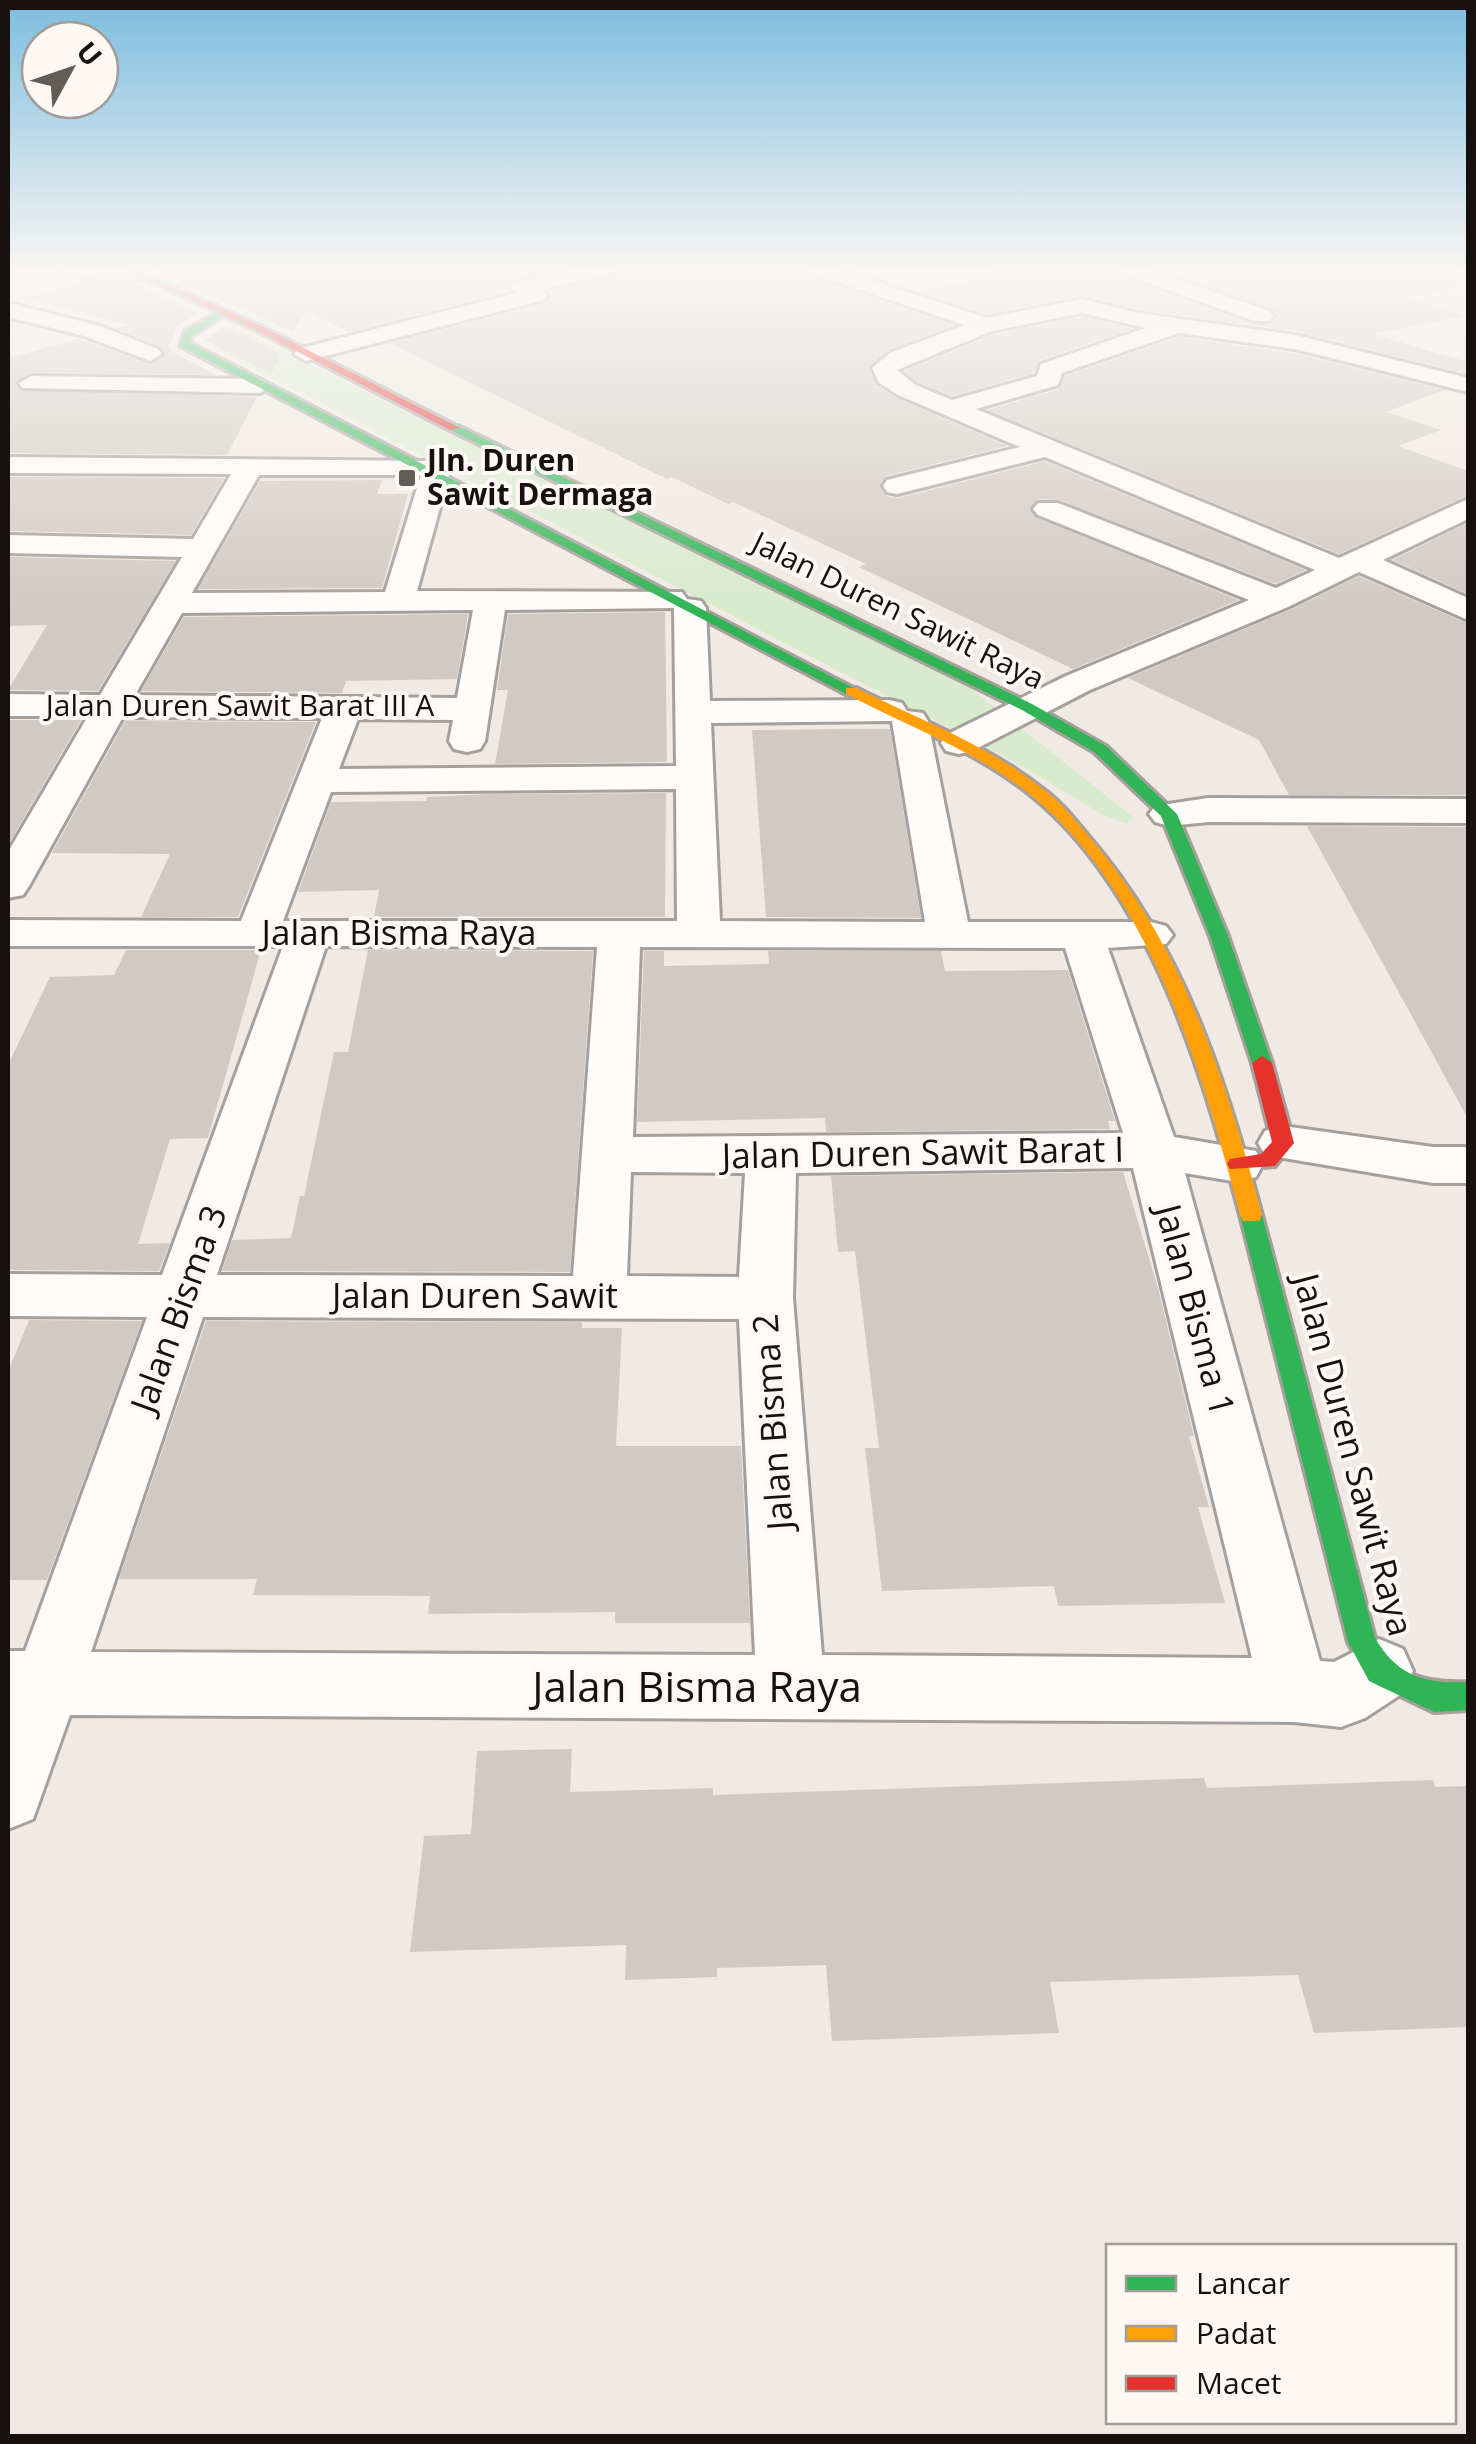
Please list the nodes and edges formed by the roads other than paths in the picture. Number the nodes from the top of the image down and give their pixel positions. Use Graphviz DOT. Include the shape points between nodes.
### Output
graph roads {
  1 [pos="241,383"];
  2 [pos="365,383"];
  3 [pos="896,383"];
  4 [pos="1040,383"];
  5 [pos="12,388"];
  6 [pos="263,398"];
  7 [pos="951,408"];
  8 [pos="1050,447"];
  9 [pos="242,453"];
  10 [pos="8,465"];
  11 [pos="427,471"];
  12 [pos="897,486"];
  13 [pos="1468,508"];
  14 [pos="1048,509"];
  15 [pos="8,544"];
  16 [pos="202,548"];
  17 [pos="1348,564"];
  18 [pos="491,600"];
  19 [pos="1276,600"];
  20 [pos="398,601"];
  21 [pos="171,603"];
  22 [pos="680,603"];
  23 [pos="1468,610"];
  24 [pos="8,704"];
  25 [pos="112,705"];
  26 [pos="345,706"];
  27 [pos="1028,707"];
  28 [pos="472,709"];
  29 [pos="692,712"];
  30 [pos="899,716"];
  31 [pos="959,743"];
  32 [pos="694,777"];
  33 [pos="461,779"];
  34 [pos="317,781"];
  35 [pos="1468,811"];
  36 [pos="1169,814"];
  37 [pos="8,886"];
  38 [pos="8,933"];
  39 [pos="283,933"];
  40 [pos="619,933"];
  41 [pos="699,934"];
  42 [pos="950,934"];
  43 [pos="1082,934"];
  44 [pos="1151,935"];
  45 [pos="1283,1143"];
  46 [pos="1154,1150"];
  47 [pos="606,1154"];
  48 [pos="771,1156"];
  49 [pos="1238,1164"];
  50 [pos="1468,1165"];
  51 [pos="8,1295"];
  52 [pos="185,1296"];
  53 [pos="598,1296"];
  54 [pos="765,1298"];
  55 [pos="1380,1671"];
  56 [pos="26,1683"];
  57 [pos="791,1687"];
  58 [pos="1294,1690"];
  59 [pos="1468,1696"];
  60 [pos="8,1794"];
  1 -- 6 [label="street, Jalan Duren Sawit Raya"];
  2 -- 27 [label="street, Jalan Duren Sawit Raya"];
  3 -- 7 [label="street"];
  4 -- 7 [label="street"];
  5 -- 6 [label="street"];
  6 -- 11 [label="street, Jalan Duren Sawit Raya"];
  7 -- 8 [label="street"];
  8 -- 12 [label="street"];
  8 -- 17 [label="street"];
  9 -- 10 [label="street" via="214,466"];
  9 -- 11 [label="street"];
  9 -- 16 [label="street"];
  11 -- 20 [label="street"];
  11 -- 22 [label="street, Jalan Duren Sawit Raya"];
  13 -- 17 [label="street"];
  14 -- 19 [label="street"];
  15 -- 16 [label="street"];
  16 -- 21 [label="street"];
  17 -- 19 [label="street"];
  17 -- 23 [label="street"];
  18 -- 20 [label="street"];
  18 -- 22 [label="street"];
  18 -- 28 [label="street"];
  19 -- 27 [label="street"];
  20 -- 21 [label="street"];
  21 -- 25 [label="street"];
  22 -- 29 [label="street"];
  22 -- 30 [label="street, Jalan Duren Sawit Raya"];
  24 -- 25 [label="street, Jalan Duren Sawit Barat III A"];
  25 -- 26 [label="street, Jalan Duren Sawit Barat III A"];
  25 -- 37 [label="street"];
  26 -- 28 [label="street, Jalan Duren Sawit Barat III A"];
  26 -- 34 [label="street, Jalan Bisma 3"];
  27 -- 31 [label="street"];
  27 -- 36 [label="street, Jalan Duren Sawit Raya" via="1100,749"];
  28 -- 33 [label="street"];
  29 -- 30 [label="street"];
  29 -- 32 [label="street"];
  30 -- 31 [label="street, Jalan Duren Sawit Raya"];
  30 -- 42 [label="street"];
  31 -- 44 [label="street, Jalan Duren Sawit Raya" via="1036,790 1088,844"];
  32 -- 33 [label="street"];
  32 -- 41 [label="street"];
  33 -- 34 [label="street"];
  34 -- 39 [label="street, Jalan Bisma 3"];
  35 -- 36 [label="street"];
  36 -- 45 [label="street, Jalan Duren Sawit Raya" via="1218,936"];
  38 -- 39 [label="street, Jalan Bisma Raya"];
  39 -- 40 [label="street, Jalan Bisma Raya"];
  39 -- 52 [label="street, Jalan Bisma 3"];
  40 -- 41 [label="street, Jalan Bisma Raya"];
  40 -- 47 [label="street"];
  41 -- 42 [label="street, Jalan Bisma Raya"];
  42 -- 43 [label="street, Jalan Bisma Raya"];
  43 -- 44 [label="street, Jalan Bisma Raya"];
  43 -- 46 [label="street, Jalan Bisma 1"];
  44 -- 49 [label="street, Jalan Duren Sawit Raya" via="1188,1018"];
  45 -- 49 [label="street" via="1267,1161"];
  45 -- 50 [label="street"];
  46 -- 48 [label="street, Jalan Duren Sawit Barat I"];
  46 -- 49 [label="street, Jalan Duren Sawit Barat I"];
  46 -- 58 [label="street, Jalan Bisma 1"];
  47 -- 48 [label="street, Jalan Duren Sawit Barat I"];
  47 -- 53 [label="street"];
  48 -- 54 [label="street, Jalan Bisma 2"];
  49 -- 55 [label="street, Jalan Duren Sawit Raya" via="1362,1642"];
  51 -- 52 [label="street, Jalan Duren Sawit"];
  52 -- 53 [label="street, Jalan Duren Sawit"];
  52 -- 56 [label="street, Jalan Bisma 3"];
  53 -- 54 [label="street, Jalan Duren Sawit"];
  54 -- 57 [label="street, Jalan Bisma 2"];
  55 -- 58 [label="street, Jalan Bisma Raya" via="1341,1695"];
  55 -- 59 [label="street, Jalan Duren Sawit Raya" via="1434,1698"];
  56 -- 57 [label="street, Jalan Bisma Raya"];
  56 -- 60 [label="street, Jalan Bisma 3"];
  57 -- 58 [label="street, Jalan Bisma Raya"];
}
